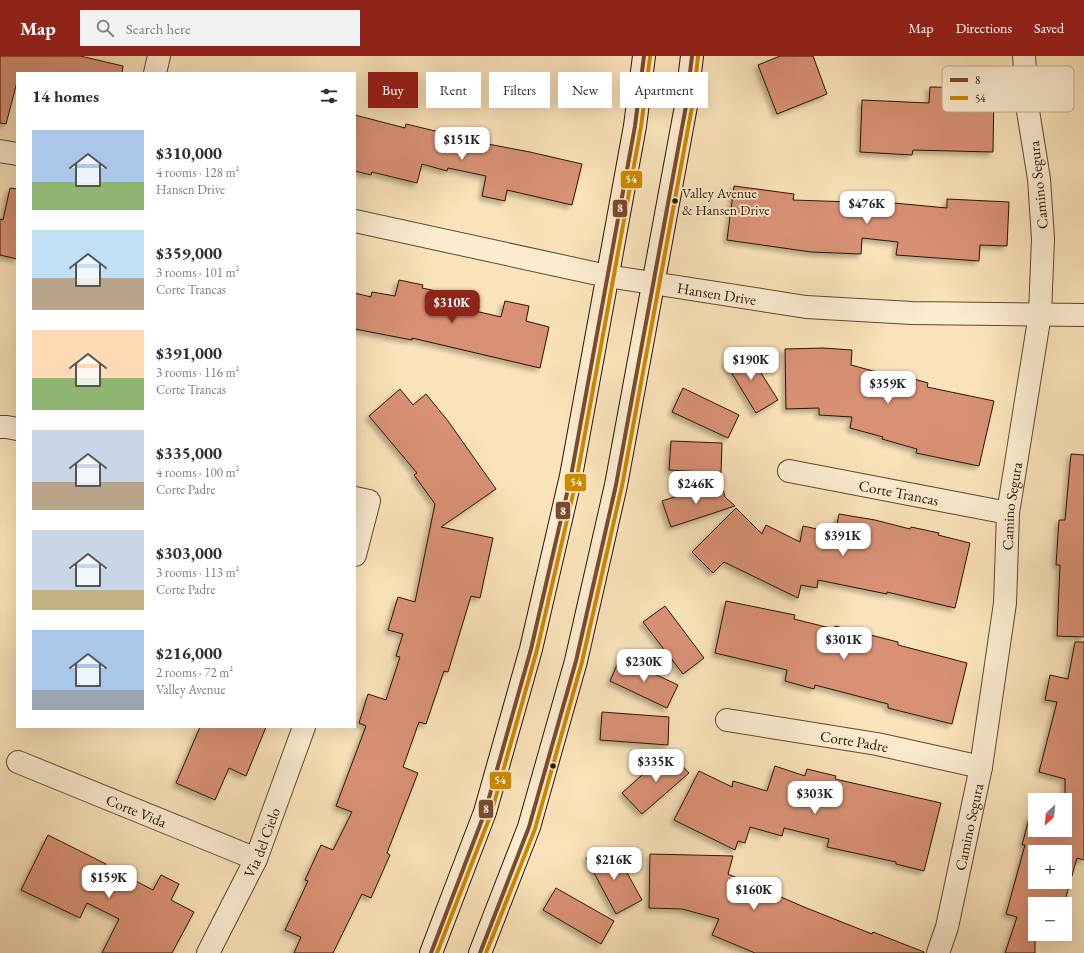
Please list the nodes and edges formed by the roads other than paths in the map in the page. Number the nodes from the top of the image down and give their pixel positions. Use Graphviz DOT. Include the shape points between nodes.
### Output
graph roads {
  1 [pos="159,56"];
  2 [pos="644,56"];
  3 [pos="692,56"];
  4 [pos="1024,56"];
  5 [pos="1025,66"];
  6 [pos="155,72"];
  7 [pos="1028,112"];
  8 [pos="0,151"];
  9 [pos="16,154"];
  10 [pos="356,221"];
  11 [pos="607,276"];
  12 [pos="653,284"];
  13 [pos="1040,314"];
  14 [pos="1084,315"];
  15 [pos="0,427"];
  16 [pos="16,429"];
  17 [pos="789,471"];
  18 [pos="362,500"];
  19 [pos="1008,513"];
  20 [pos="356,547"];
  21 [pos="727,720"];
  22 [pos="304,728"];
  23 [pos="18,762"];
  24 [pos="981,767"];
  25 [pos="256,859"];
  26 [pos="208,953"];
  27 [pos="430,953"];
  28 [pos="480,953"];
  29 [pos="938,953"];
  1 -- 6 [label="street"];
  2 -- 11 [label="street" via="635,126"];
  3 -- 12 [label="street" via="686,106"];
  4 -- 5 [label="street, Camino Segura"];
  7 -- 13 [label="street, Camino Segura" via="1039,179 1043,239"];
  8 -- 9 [label="street"];
  10 -- 11 [label="street, Hansen Drive"];
  11 -- 12 [label="street, Hansen Drive"];
  11 -- 27 [label="street" via="571,476 531,650 485,812"];
  12 -- 13 [label="street, Hansen Drive" via="806,307 912,313"];
  12 -- 28 [label="street" via="616,485 576,661 529,827"];
  13 -- 14 [label="street, Hansen Drive"];
  13 -- 19 [label="street, Camino Segura"];
  15 -- 16 [label="street"];
  17 -- 19 [label="street, Corte Trancas"];
  18 -- 20 [label="street"];
  19 -- 24 [label="street, Camino Segura" via="1005,603"];
  21 -- 24 [label="street, Corte Padre" via="877,744"];
  22 -- 25 [label="street, Via del Cielo"];
  23 -- 25 [label="street, Corte Vida"];
  24 -- 29 [label="street, Camino Segura" via="947,928"];
  25 -- 26 [label="street, Via del Cielo"];
}
